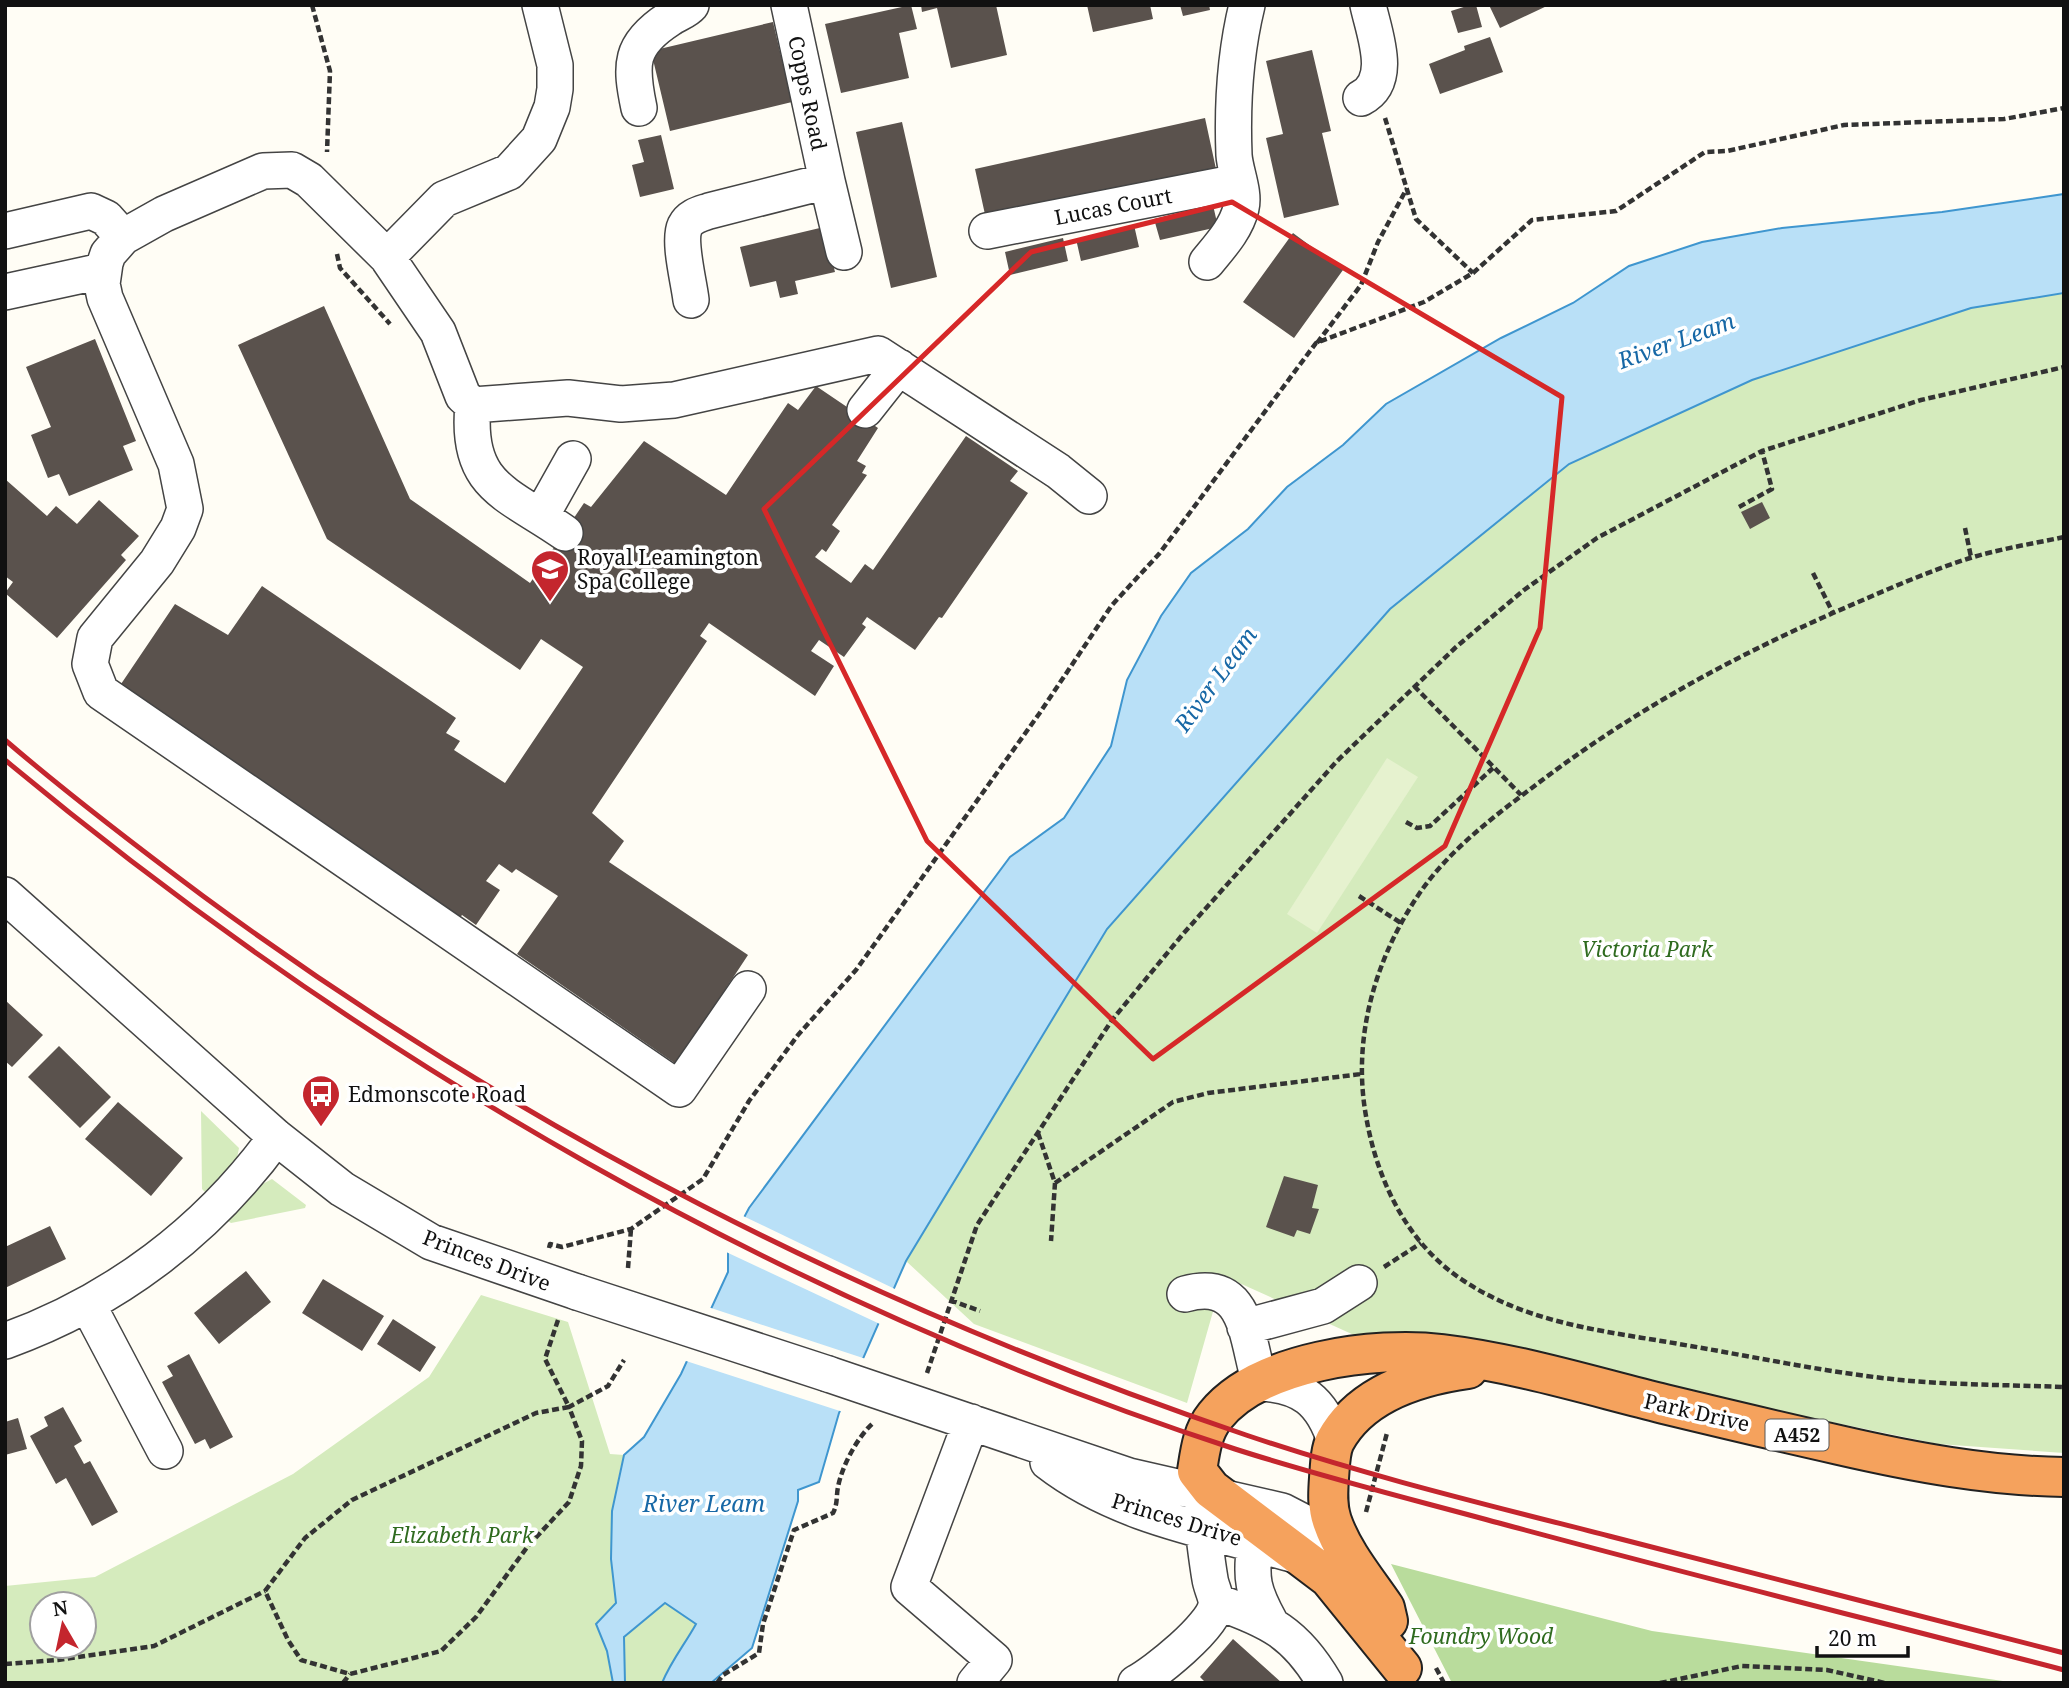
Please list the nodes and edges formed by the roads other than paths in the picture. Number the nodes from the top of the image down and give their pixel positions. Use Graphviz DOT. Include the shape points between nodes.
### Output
graph roads {
  1 [pos="540,5"];
  2 [pos="789,5"];
  3 [pos="1247,5"];
  4 [pos="691,6"];
  5 [pos="1373,7"];
  6 [pos="1372,106"];
  7 [pos="639,108"];
  8 [pos="827,181"];
  9 [pos="1238,182"];
  10 [pos="5,231"];
  11 [pos="987,231"];
  12 [pos="122,237"];
  13 [pos="844,252"];
  14 [pos="387,257"];
  15 [pos="1208,262"];
  16 [pos="102,271"];
  17 [pos="5,292"];
  18 [pos="691,300"];
  19 [pos="899,367"];
  20 [pos="474,405"];
  21 [pos="865,410"];
  22 [pos="573,459"];
  23 [pos="1088,496"];
  24 [pos="5,895"];
  25 [pos="748,989"];
  26 [pos="276,1138"];
  27 [pos="1359,1283"];
  28 [pos="1185,1294"];
  29 [pos="88,1305"];
  30 [pos="1245,1327"];
  31 [pos="5,1340"];
  32 [pos="1498,1364"];
  33 [pos="1260,1383"];
  34 [pos="971,1422"];
  35 [pos="1335,1441"];
  36 [pos="1023,1443"];
  37 [pos="165,1451"];
  38 [pos="2064,1477"];
  39 [pos="1205,1487"];
  40 [pos="1352,1529"];
  41 [pos="1204,1530"];
  42 [pos="1255,1544"];
  43 [pos="1303,1558"];
  44 [pos="1217,1602"];
  45 [pos="1270,1622"];
  46 [pos="1414,1670"];
  47 [pos="1147,1680"];
  48 [pos="975,1683"];
  49 [pos="1325,1683"];
  1 -- 14 [label="street" via="555,65 555,89 539,139 509,172 444,199"];
  2 -- 8 [label="street, Copps Road"];
  3 -- 9 [label="street" via="1236,51 1234,151"];
  4 -- 7 [label="street" via="668,19 635,51 632,73"];
  5 -- 6 [label="street" via="1379,71"];
  8 -- 13 [label="street, Copps Road"];
  8 -- 18 [label="street" via="694,216 686,224 683,238"];
  9 -- 11 [label="street, Lucas Court"];
  9 -- 15 [label="street" via="1242,204 1237,220"];
  10 -- 12 [label="street" via="91,211 106,218"];
  12 -- 14 [label="street" via="234,183 278,168 309,180"];
  12 -- 16 [label="street"];
  14 -- 20 [label="street" via="438,332 463,396"];
  16 -- 17 [label="street"];
  16 -- 25 [label="street" via="105,298 176,464 185,509 157,562 95,638 90,664 101,692 679,1089"];
  19 -- 20 [label="street" via="878,354 674,400 621,404 568,398"];
  19 -- 21 [label="street"];
  19 -- 23 [label="street" via="1058,471"];
  20 -- 22 [label="street" via="471,429 485,476 491,485 553,524"];
  24 -- 26 [label="street, Princes Drive"];
  26 -- 29 [label="street" via="235,1189 190,1232 131,1279"];
  26 -- 34 [label="street, Princes Drive, bridge" via="342,1189 431,1242 502,1269 568,1304 877,1404"];
  27 -- 30 [label="street" via="1322,1306"];
  28 -- 30 [label="street" via="1198,1290 1225,1294 1235,1303"];
  29 -- 31 [label="street"];
  29 -- 37 [label="street"];
  30 -- 33 [label="street"];
  32 -- 33 [label="highway, Park Drive / A452" via="1404,1352 1313,1363"];
  32 -- 35 [label="highway, Park Drive / A452" via="1445,1372 1396,1387 1362,1409"];
  32 -- 38 [label="highway, Park Drive / A452" via="1936,1465"];
  33 -- 35 [label="street" via="1282,1384 1304,1394 1326,1417"];
  33 -- 39 [label="highway, Park Drive / A452" via="1215,1416 1200,1449"];
  34 -- 36 [label="street, Princes Drive"];
  34 -- 48 [label="street" via="909,1587 994,1660"];
  35 -- 40 [label="highway" via="1328,1494 1331,1518"];
  36 -- 39 [label="street, Princes Drive" via="1129,1476"];
  36 -- 41 [label="street, Princes Drive" via="1089,1490 1138,1512"];
  39 -- 40 [label="street, Princes Drive"];
  39 -- 41 [label="street"];
  39 -- 42 [label="street"];
  39 -- 43 [label="highway, Princes Drive"];
  40 -- 46 [label="highway, Princes Drive"];
  41 -- 42 [label="street, Princes Drive"];
  41 -- 44 [label="street"];
  42 -- 43 [label="street, Princes Drive"];
  42 -- 45 [label="street" via="1250,1573"];
  43 -- 46 [label="highway, Princes Drive" via="1329,1578"];
  44 -- 45 [label="street"];
  44 -- 47 [label="street" via="1214,1613 1191,1640"];
  45 -- 49 [label="street" via="1301,1649"];
}
